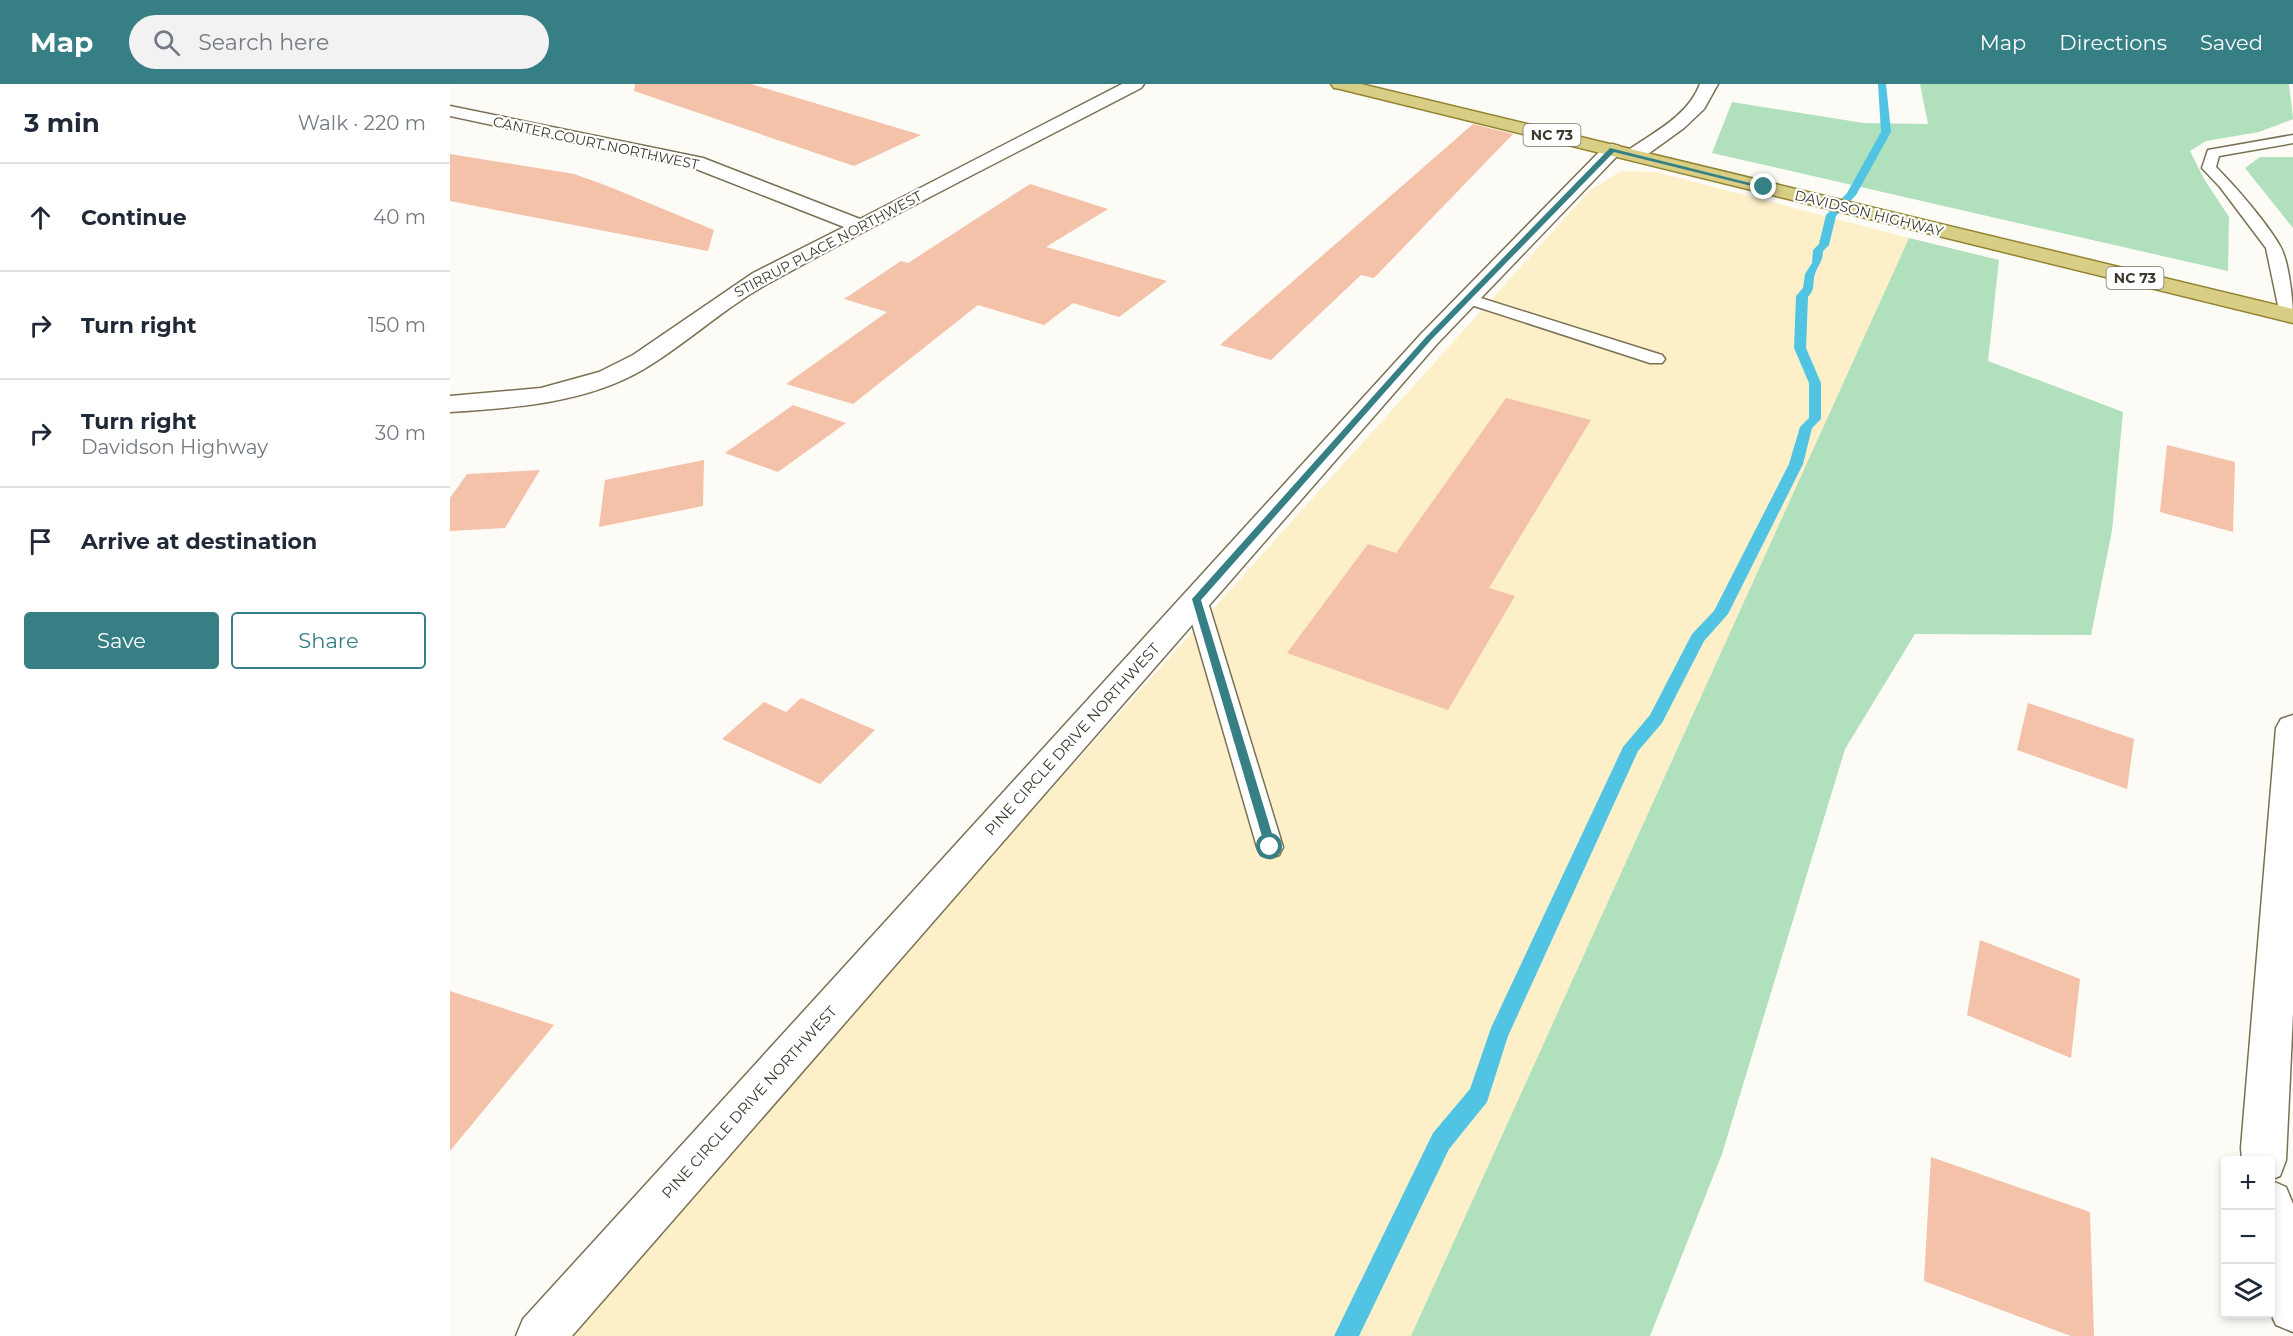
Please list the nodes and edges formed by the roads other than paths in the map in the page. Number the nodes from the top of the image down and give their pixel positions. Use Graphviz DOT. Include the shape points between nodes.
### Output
graph roads {
  1 [pos="1135,84"];
  2 [pos="1340,84"];
  3 [pos="1709,84"];
  4 [pos="455,116"];
  5 [pos="2293,140"];
  6 [pos="1623,152"];
  7 [pos="860,226"];
  8 [pos="1468,299"];
  9 [pos="2291,315"];
  10 [pos="1656,359"];
  11 [pos="450,404"];
  12 [pos="1196,599"];
  13 [pos="2293,728"];
  14 [pos="1270,847"];
  15 [pos="2264,1156"];
  16 [pos="2272,1210"];
  17 [pos="2293,1308"];
  18 [pos="540,1336"];
  1 -- 7 [label="street, STIRRUP PLACE NORTHWEST"];
  2 -- 6 [label="main road, DAVIDSON HIGHWAY / NC 73"];
  3 -- 6 [label="street, PINE CIRCLE DRIVE NORTHWEST" via="1695,110"];
  4 -- 7 [label="street, CANTER COURT NORTHWEST" via="609,142 696,162"];
  5 -- 9 [label="lane" via="2213,153 2209,168 2274,248"];
  6 -- 8 [label="street, PINE CIRCLE DRIVE NORTHWEST"];
  6 -- 9 [label="main road, DAVIDSON HIGHWAY / NC 73"];
  7 -- 11 [label="street, STIRRUP PLACE NORTHWEST" via="752,283 629,368 565,389"];
  8 -- 10 [label="lane"];
  8 -- 12 [label="street, PINE CIRCLE DRIVE NORTHWEST"];
  12 -- 14 [label="lane"];
  12 -- 18 [label="street, PINE CIRCLE DRIVE NORTHWEST"];
  13 -- 15 [label="street"];
  16 -- 17 [label="street"];
}
